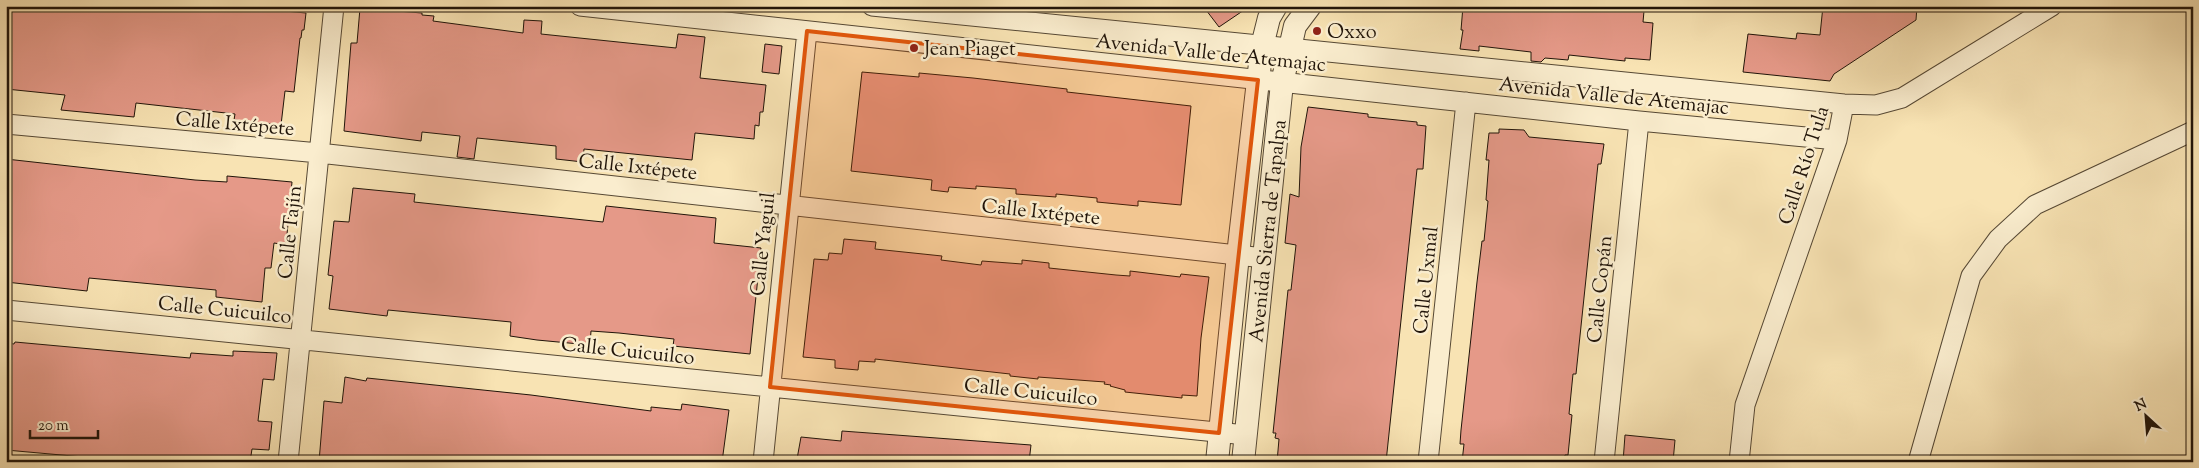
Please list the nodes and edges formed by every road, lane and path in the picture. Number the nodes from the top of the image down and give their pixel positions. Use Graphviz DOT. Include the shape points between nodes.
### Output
graph roads {
  1 [pos="334,6"];
  2 [pos="580,6"];
  3 [pos="872,6"];
  4 [pos="1276,6"];
  5 [pos="1310,6"];
  6 [pos="2052,6"];
  7 [pos="950,10"];
  8 [pos="807,31"];
  9 [pos="1262,46"];
  10 [pos="1289,49"];
  11 [pos="1258,80"];
  12 [pos="1282,82"];
  13 [pos="1466,102"];
  14 [pos="1844,104"];
  15 [pos="1639,121"];
  16 [pos="6,124"];
  17 [pos="2193,131"];
  18 [pos="1837,140"];
  19 [pos="320,153"];
  20 [pos="789,205"];
  21 [pos="1238,255"];
  22 [pos="1264,258"];
  23 [pos="6,310"];
  24 [pos="301,340"];
  25 [pos="770,387"];
  26 [pos="1220,433"];
  27 [pos="1246,436"];
  28 [pos="288,462"];
  29 [pos="763,462"];
  30 [pos="1217,462"];
  31 [pos="1243,462"];
  32 [pos="1428,462"];
  33 [pos="1604,462"];
  34 [pos="1740,462"];
  35 [pos="1918,462"];
  1 -- 19 [label="street, Calle Tajín"];
  2 -- 8 [label="street, Avenida Valle de Atemajac"];
  3 -- 7 [label="street, Avenida Valle de Atemajac"];
  4 -- 9 [label="street, Avenida Sierra de Tapalpa" via="1269,18"];
  5 -- 10 [label="street, Avenida Sierra de Tapalpa" via="1295,26"];
  6 -- 14 [label="street, Calle Río Tula" via="1902,98 1876,105"];
  7 -- 9 [label="street, Avenida Valle de Atemajac"];
  8 -- 11 [label="street, Avenida Valle de Atemajac"];
  8 -- 20 [label="street, Calle Yaguil"];
  9 -- 10 [label="street, Avenida Valle de Atemajac"];
  9 -- 11 [label="street, Avenida Sierra de Tapalpa"];
  10 -- 12 [label="street, Avenida Sierra de Tapalpa"];
  10 -- 14 [label="street, Avenida Valle de Atemajac"];
  11 -- 12 [label="street, Avenida Valle de Atemajac"];
  11 -- 21 [label="street, Avenida Sierra de Tapalpa"];
  12 -- 13 [label="street, Avenida Valle de Atemajac"];
  12 -- 22 [label="street, Avenida Sierra de Tapalpa"];
  13 -- 15 [label="street, Avenida Valle de Atemajac"];
  13 -- 32 [label="street, Calle Uxmal"];
  14 -- 18 [label="street, Calle Río Tula"];
  15 -- 18 [label="street, Avenida Valle de Atemajac"];
  15 -- 33 [label="street, Calle Copán"];
  16 -- 19 [label="street, Calle Ixtépete"];
  17 -- 35 [label="street" via="2035,205 1998,239 1972,276"];
  18 -- 34 [label="street, Calle Río Tula" via="1745,405"];
  19 -- 20 [label="street, Calle Ixtépete"];
  19 -- 24 [label="street, Calle Tajín"];
  20 -- 21 [label="street, Calle Ixtépete"];
  20 -- 25 [label="street, Calle Yaguil"];
  21 -- 22 [label="street, Calle Ixtépete"];
  21 -- 26 [label="street, Avenida Sierra de Tapalpa"];
  22 -- 27 [label="street, Avenida Sierra de Tapalpa"];
  23 -- 24 [label="street, Calle Cuicuilco"];
  24 -- 25 [label="street, Calle Cuicuilco"];
  24 -- 28 [label="street, Calle Tajín"];
  25 -- 26 [label="street, Calle Cuicuilco"];
  25 -- 29 [label="street, Calle Yaguil"];
  26 -- 27 [label="street, Calle Cuicuilco"];
  26 -- 30 [label="street, Avenida Sierra de Tapalpa"];
  27 -- 31 [label="street, Avenida Sierra de Tapalpa"];
}
